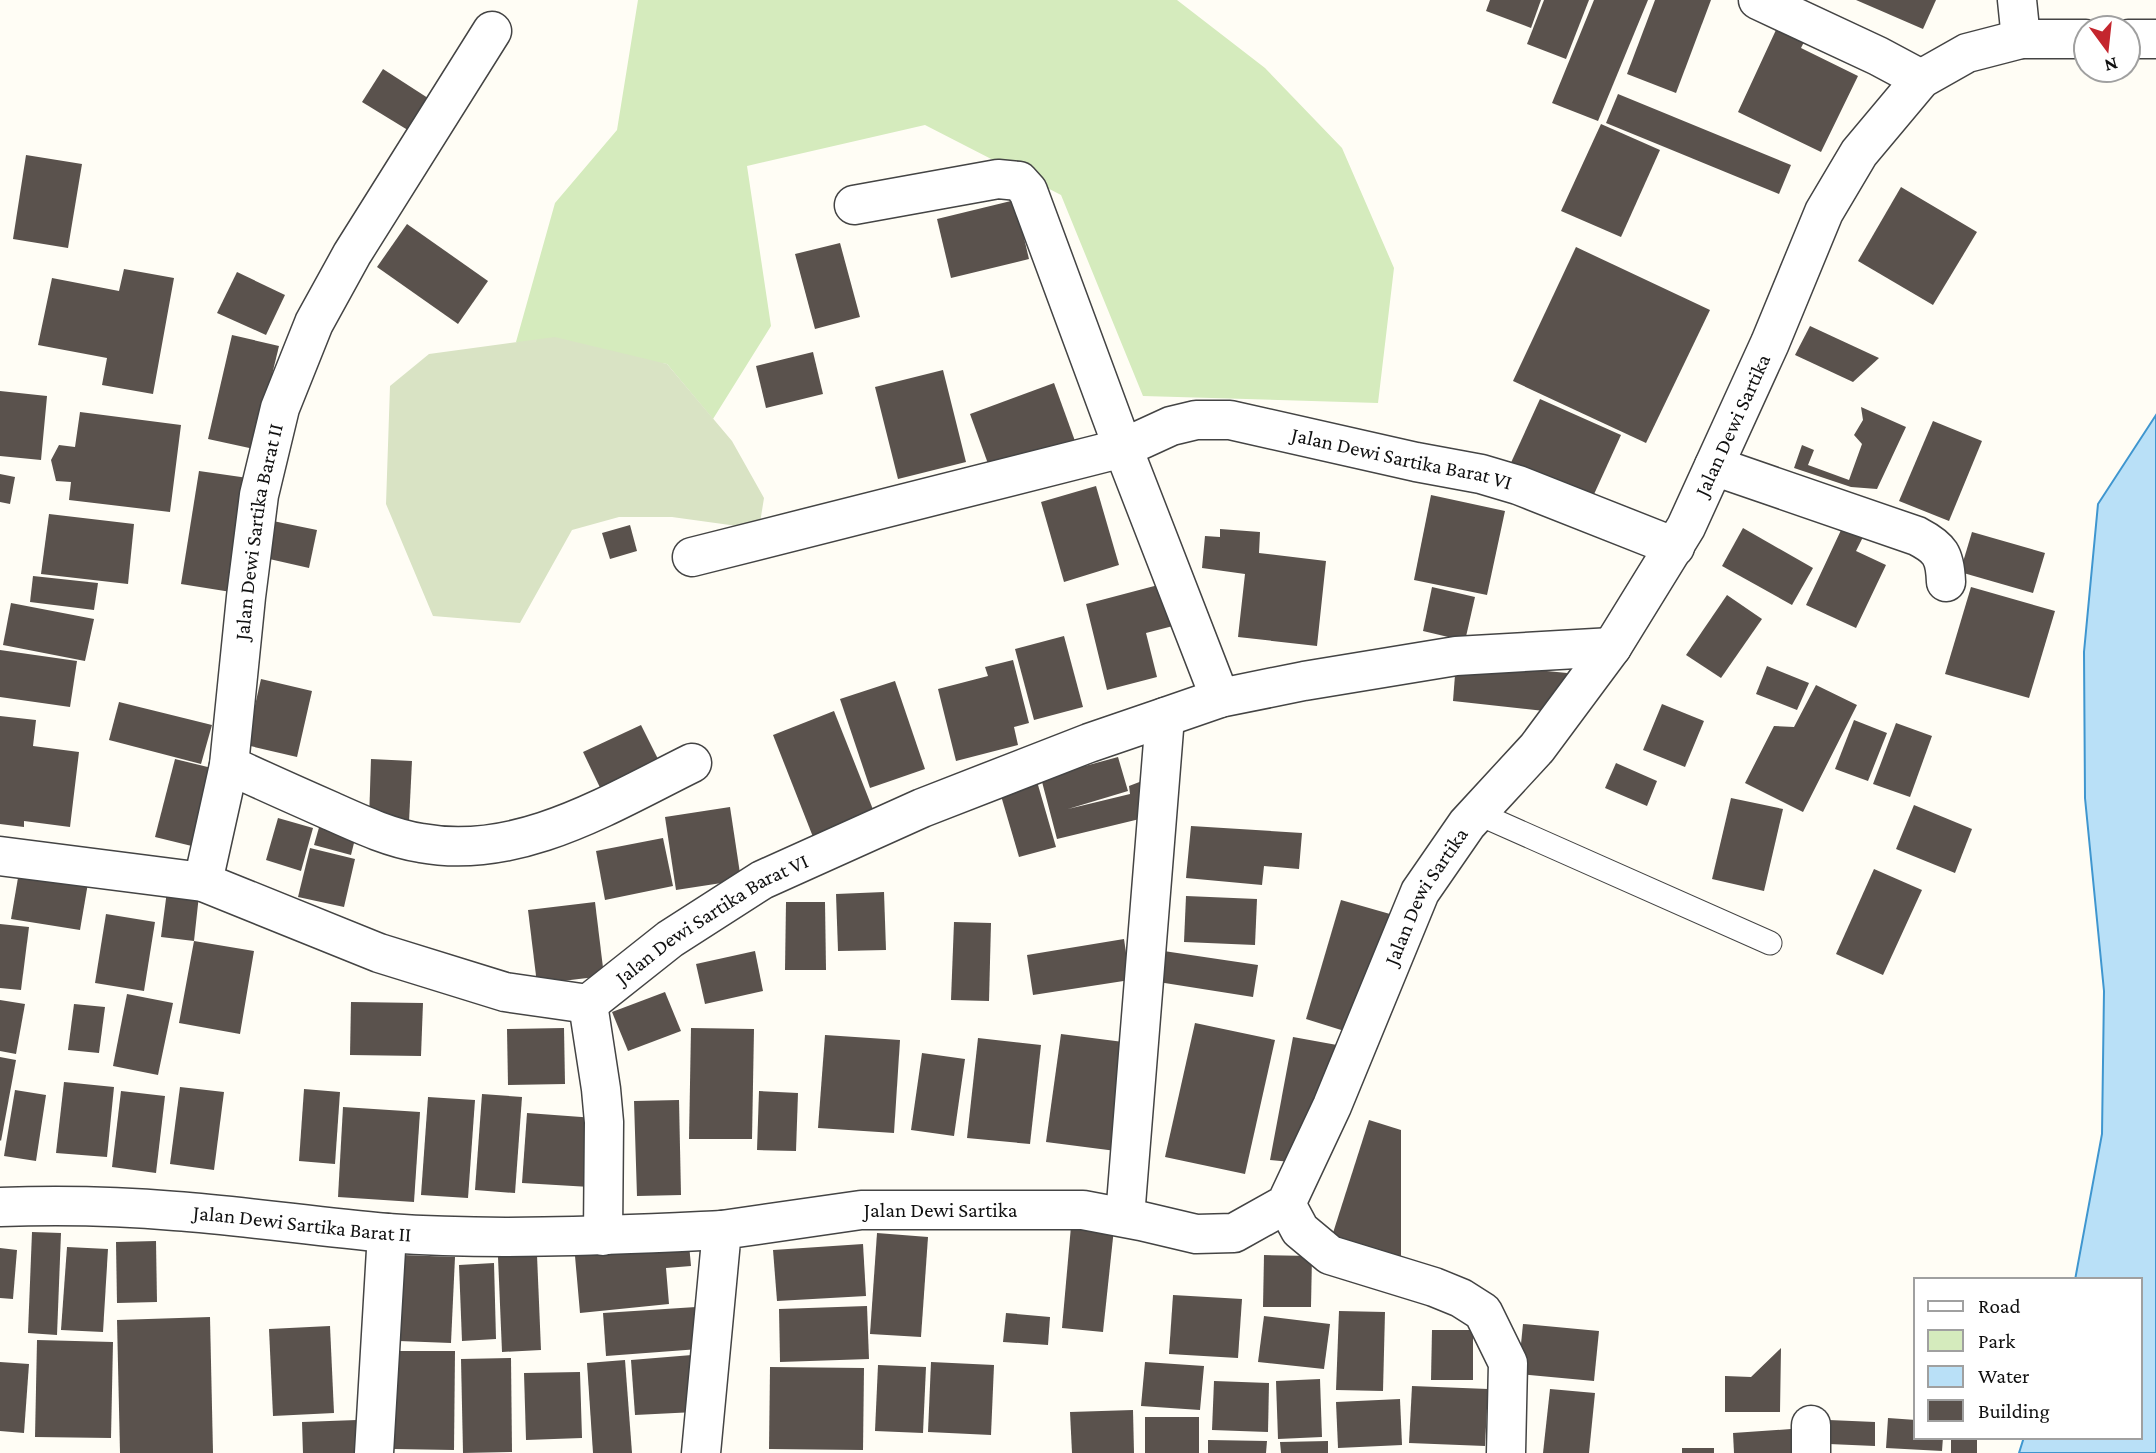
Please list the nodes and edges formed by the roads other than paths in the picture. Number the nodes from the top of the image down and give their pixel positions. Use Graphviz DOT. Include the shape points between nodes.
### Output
graph roads {
  1 [pos="1758,0"];
  2 [pos="2017,0"];
  3 [pos="492,31"];
  4 [pos="2021,39"];
  5 [pos="2072,39"];
  6 [pos="1921,79"];
  7 [pos="854,205"];
  8 [pos="1123,448"];
  9 [pos="1714,466"];
  10 [pos="1675,547"];
  11 [pos="692,557"];
  12 [pos="1946,582"];
  13 [pos="1612,648"];
  14 [pos="1220,698"];
  15 [pos="1165,717"];
  16 [pos="692,763"];
  17 [pos="229,765"];
  18 [pos="1477,813"];
  19 [pos="0,856"];
  20 [pos="203,882"];
  21 [pos="1770,943"];
  22 [pos="588,1004"];
  23 [pos="1286,1204"];
  24 [pos="0,1207"];
  25 [pos="1125,1217"];
  26 [pos="722,1230"];
  27 [pos="387,1233"];
  28 [pos="603,1236"];
  29 [pos="374,1453"];
  30 [pos="701,1453"];
  31 [pos="1506,1453"];
  1 -- 6 [label="street"];
  2 -- 4 [label="street"];
  3 -- 17 [label="street, Jalan Dewi Sartika Barat II" via="352,254 314,323 280,408 259,495"];
  4 -- 5 [label="street, Jalan Dewi Sartika"];
  4 -- 6 [label="street, Jalan Dewi Sartika" via="1967,53"];
  6 -- 9 [label="street, Jalan Dewi Sartika" via="1859,153 1824,212"];
  7 -- 8 [label="street" via="998,179 1019,181 1028,191"];
  8 -- 10 [label="street, Jalan Dewi Sartika Barat VI" via="1171,425 1230,420 1506,481"];
  8 -- 11 [label="street, Jalan Dewi Sartika Barat VI"];
  8 -- 14 [label="street"];
  9 -- 10 [label="street, Jalan Dewi Sartika"];
  9 -- 12 [label="street" via="1917,536 1936,546"];
  10 -- 13 [label="street, Jalan Dewi Sartika"];
  13 -- 14 [label="street, Jalan Dewi Sartika Barat VI" via="1456,656"];
  13 -- 18 [label="street, Jalan Dewi Sartika" via="1537,748"];
  14 -- 15 [label="street, Jalan Dewi Sartika Barat VI"];
  15 -- 22 [label="street, Jalan Dewi Sartika Barat VI" via="922,808 762,880 670,939"];
  15 -- 25 [label="street"];
  16 -- 17 [label="street" via="592,813 520,840 473,847 422,844 378,831"];
  17 -- 20 [label="street, Jalan Dewi Sartika Barat II"];
  18 -- 21 [label="lane"];
  18 -- 23 [label="street, Jalan Dewi Sartika" via="1420,892 1332,1106"];
  19 -- 20 [label="street"];
  20 -- 22 [label="street" via="379,953 505,992"];
  22 -- 28 [label="street" via="603,1111"];
  23 -- 25 [label="street, Jalan Dewi Sartika" via="1234,1233 1196,1234"];
  23 -- 31 [label="street" via="1300,1230 1330,1255 1434,1287 1483,1312 1508,1363"];
  24 -- 27 [label="street, Jalan Dewi Sartika Barat II" via="174,1210"];
  25 -- 26 [label="street, Jalan Dewi Sartika" via="1083,1210 861,1210"];
  26 -- 28 [label="street, Jalan Dewi Sartika Barat II"];
  26 -- 30 [label="street"];
  27 -- 28 [label="street, Jalan Dewi Sartika Barat II"];
  27 -- 29 [label="street"];
}
